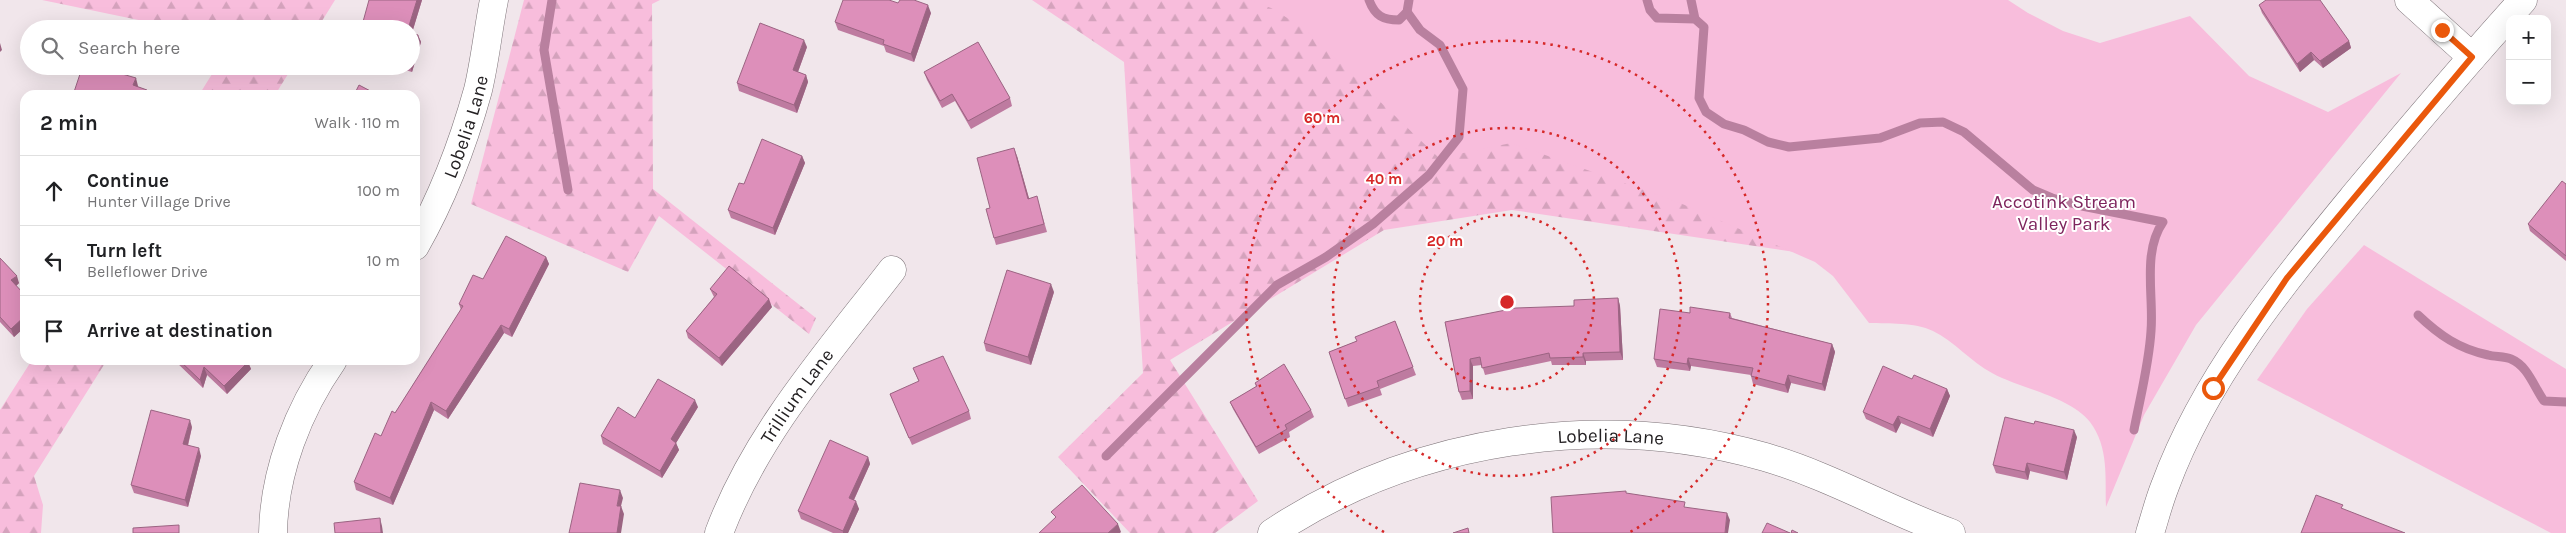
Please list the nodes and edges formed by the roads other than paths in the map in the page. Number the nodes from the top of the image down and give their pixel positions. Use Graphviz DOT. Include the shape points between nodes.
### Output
graph roads {
  1 [pos="494,0"];
  2 [pos="2410,0"];
  3 [pos="2523,0"];
  4 [pos="2472,57"];
  5 [pos="420,237"];
  6 [pos="892,270"];
  7 [pos="329,365"];
  8 [pos="273,533"];
  9 [pos="719,533"];
  10 [pos="1272,533"];
  11 [pos="1951,533"];
  12 [pos="2150,533"];
  1 -- 5 [label="street, Lobelia Lane" via="478,89 436,207"];
  2 -- 4 [label="street"];
  3 -- 4 [label="street"];
  4 -- 12 [label="street" via="2287,278 2222,372 2194,421 2165,485"];
  6 -- 9 [label="street, Trillium Lane" via="762,445 732,497"];
  7 -- 8 [label="street" via="297,426 282,468 273,512"];
  10 -- 11 [label="street, Lobelia Lane" via="1327,500 1419,462 1474,448 1536,438 1592,434 1650,436 1706,443 1765,457 1818,475"];
}
